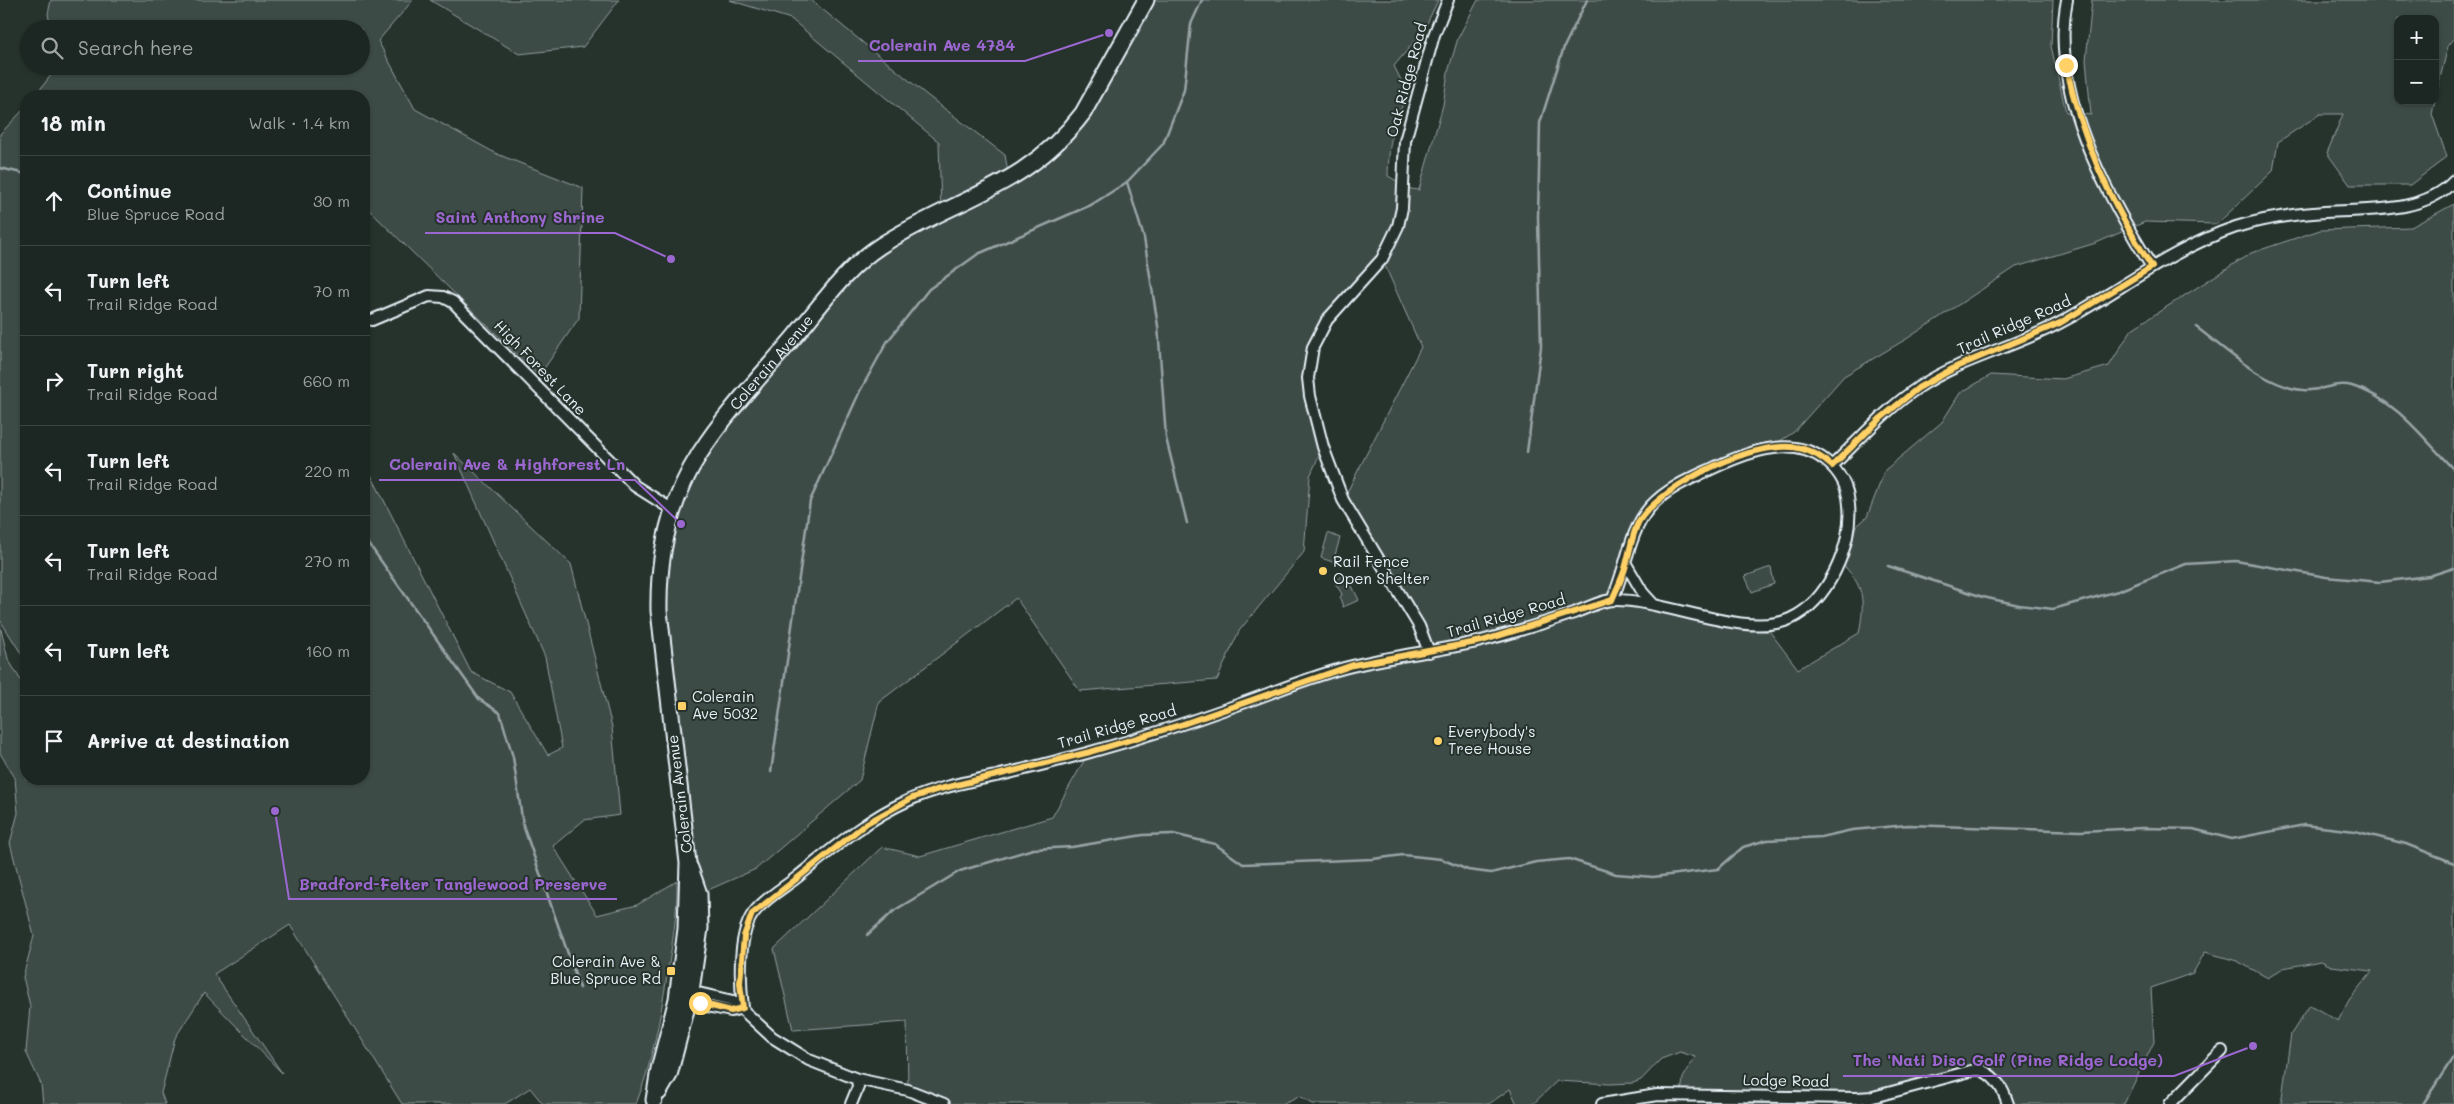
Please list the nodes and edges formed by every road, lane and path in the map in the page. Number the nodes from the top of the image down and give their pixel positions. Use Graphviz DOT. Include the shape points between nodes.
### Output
graph roads {
  1 [pos="1146,0"];
  2 [pos="1448,0"];
  3 [pos="2067,0"];
  4 [pos="2454,180"];
  5 [pos="2152,267"];
  6 [pos="372,320"];
  7 [pos="1832,466"];
  8 [pos="673,510"];
  9 [pos="1626,564"];
  10 [pos="1612,600"];
  11 [pos="1654,605"];
  12 [pos="1429,652"];
  13 [pos="740,983"];
  14 [pos="684,995"];
  15 [pos="719,997"];
  16 [pos="743,1008"];
  17 [pos="2222,1051"];
  18 [pos="857,1079"];
  19 [pos="652,1102"];
  20 [pos="852,1104"];
  21 [pos="944,1104"];
  22 [pos="1602,1104"];
  23 [pos="2008,1104"];
  24 [pos="2170,1104"];
  1 -- 8 [label="main road, Colerain Avenue" via="1070,130 1037,161 1009,180 941,213 867,255 723,422 699,454"];
  2 -- 12 [label="street, Oak Ridge Road" via="1434,35 1405,141 1402,208 1398,226 1382,259 1323,326 1314,348 1308,378 1323,447 1343,500 1419,626"];
  3 -- 5 [label="street" via="2063,48 2075,107 2102,179"];
  4 -- 5 [label="street, Trail Ridge Road" via="2440,193 2405,205 2273,218 2236,227"];
  5 -- 7 [label="street, Trail Ridge Road" via="2060,323 1958,366 1918,388 1881,418"];
  6 -- 8 [label="street, High Forest Lane" via="429,296 453,302 635,486"];
  7 -- 9 [label="street, Trail Ridge Road" via="1819,455 1802,448 1785,447 1734,458 1708,470 1667,492 1648,509 1638,523"];
  7 -- 11 [label="street, Trail Ridge Road" via="1848,495 1848,534 1840,562 1831,578 1816,598 1797,614 1777,622 1751,624"];
  8 -- 14 [label="main road, Colerain Avenue" via="661,562 659,611 688,863 700,894 700,928"];
  9 -- 10 [label="street, Trail Ridge Road"];
  9 -- 11 [label="street"];
  10 -- 11 [label="street, Trail Ridge Road"];
  10 -- 12 [label="street, Trail Ridge Road" via="1530,628"];
  12 -- 13 [label="street, Trail Ridge Road" via="1338,670 1183,724 1090,752 936,790 897,806 846,838 752,914 744,936"];
  13 -- 15 [label="street"];
  13 -- 16 [label="street, Trail Ridge Road"];
  14 -- 15 [label="street"];
  14 -- 16 [label="street" via="731,1011"];
  14 -- 19 [label="main road, Colerain Avenue" via="659,1069"];
  15 -- 16 [label="street" via="734,1001"];
  16 -- 18 [label="street" via="750,1018 790,1050"];
  17 -- 24 [label="street"];
  18 -- 20 [label="street" via="858,1087"];
  18 -- 21 [label="street" via="908,1090"];
  22 -- 23 [label="street, Lodge Road" via="1657,1095 1873,1097 1978,1069 1987,1072 1997,1082"];
}
